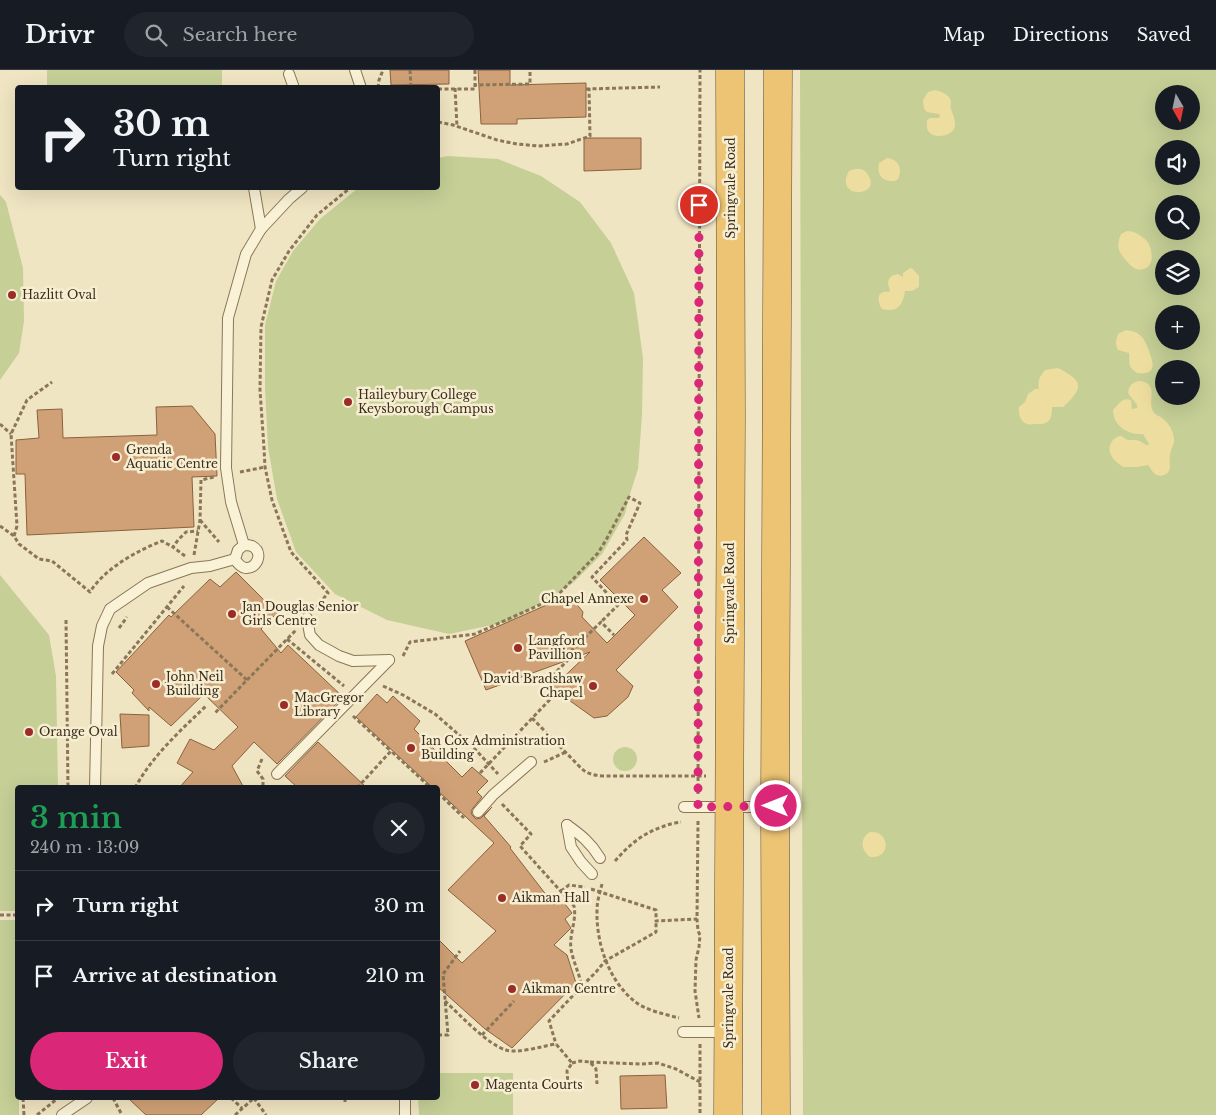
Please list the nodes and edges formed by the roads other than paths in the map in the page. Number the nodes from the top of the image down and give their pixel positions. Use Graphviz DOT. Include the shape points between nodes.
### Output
graph roads {
  1 [pos="355,70"];
  2 [pos="730,70"];
  3 [pos="778,70"];
  4 [pos="289,74"];
  5 [pos="293,85"];
  6 [pos="361,85"];
  7 [pos="254,190"];
  8 [pos="300,190"];
  9 [pos="262,229"];
  10 [pos="244,545"];
  11 [pos="235,559"];
  12 [pos="307,618"];
  13 [pos="531,762"];
  14 [pos="277,774"];
  15 [pos="95,785"];
  16 [pos="729,806"];
  17 [pos="776,806"];
  18 [pos="684,807"];
  19 [pos="478,812"];
  20 [pos="600,858"];
  21 [pos="592,874"];
  22 [pos="682,1032"];
  23 [pos="729,1032"];
  24 [pos="84,1100"];
  25 [pos="405,1100"];
  26 [pos="62,1115"];
  27 [pos="405,1115"];
  28 [pos="728,1115"];
  29 [pos="776,1115"];
  1 -- 6 [label="lane"];
  2 -- 16 [label="highway, Springvale Road"];
  3 -- 17 [label="highway"];
  4 -- 5 [label="lane"];
  7 -- 9 [label="lane"];
  8 -- 9 [label="lane"];
  9 -- 10 [label="lane" via="246,254 228,318 226,468 231,502"];
  10 -- 11 [label="lane"];
  10 -- 11 [label="lane" via="253,546 258,560 248,568 242,567"];
  11 -- 15 [label="lane" via="191,568 148,583 110,609 98,646"];
  12 -- 14 [label="lane" via="310,635 319,645 339,656 353,661 388,660"];
  13 -- 19 [label="lane"];
  16 -- 17 [label="lane"];
  16 -- 18 [label="lane"];
  16 -- 23 [label="highway, Springvale Road"];
  17 -- 29 [label="highway"];
  20 -- 21 [label="lane" via="584,836 567,824 571,847"];
  22 -- 23 [label="lane"];
  23 -- 28 [label="highway, Springvale Road"];
  24 -- 26 [label="lane"];
  25 -- 27 [label="lane"];
}
